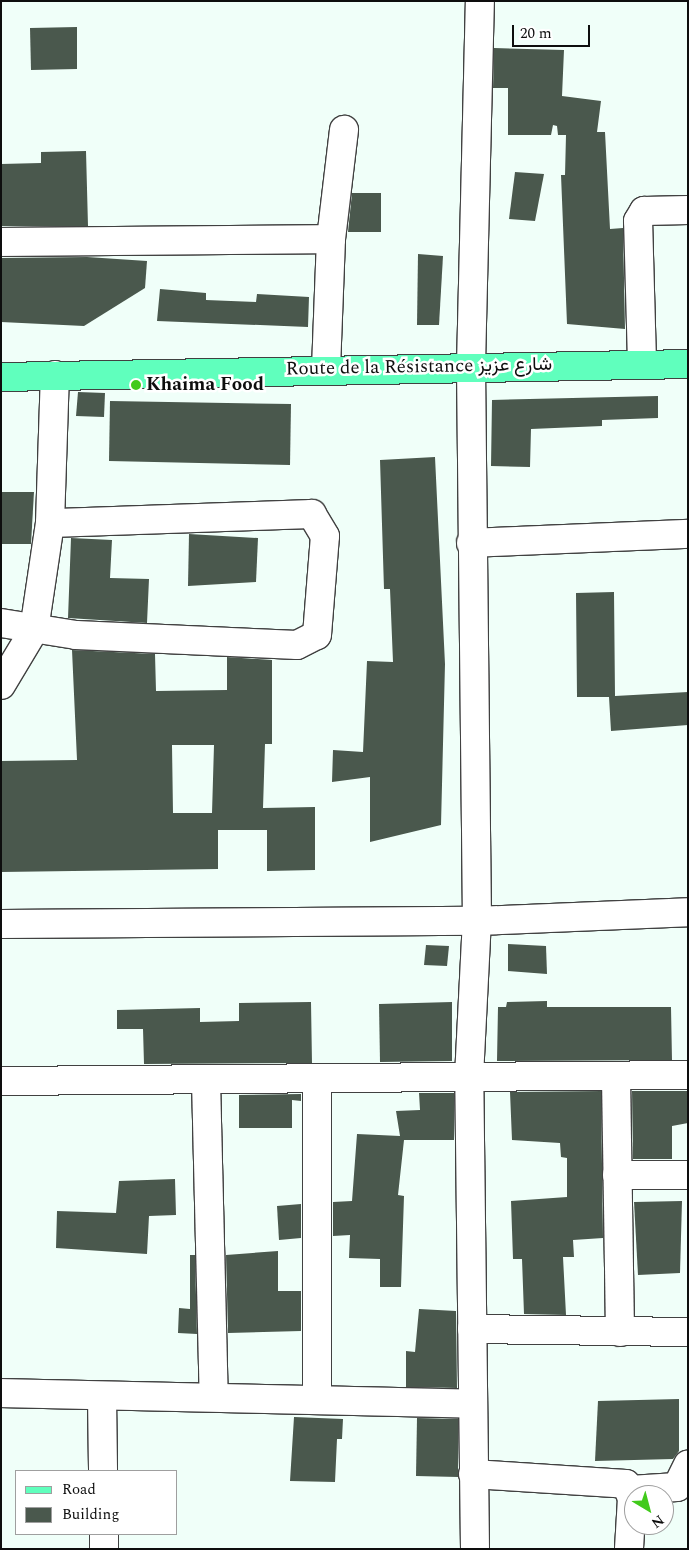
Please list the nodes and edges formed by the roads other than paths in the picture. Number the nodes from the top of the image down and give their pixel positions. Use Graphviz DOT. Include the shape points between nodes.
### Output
graph roads {
  1 [pos="480,1"];
  2 [pos="344,130"];
  3 [pos="688,210"];
  4 [pos="331,239"];
  5 [pos="1,242"];
  6 [pos="642,362"];
  7 [pos="688,364"];
  8 [pos="471,365"];
  9 [pos="326,369"];
  10 [pos="55,375"];
  11 [pos="1,377"];
  12 [pos="50,523"];
  13 [pos="688,534"];
  14 [pos="471,543"];
  15 [pos="1,623"];
  16 [pos="34,630"];
  17 [pos="1,685"];
  18 [pos="688,912"];
  19 [pos="477,921"];
  20 [pos="1,924"];
  21 [pos="688,1075"];
  22 [pos="469,1077"];
  23 [pos="616,1077"];
  24 [pos="317,1079"];
  25 [pos="1,1080"];
  26 [pos="206,1080"];
  27 [pos="617,1174"];
  28 [pos="688,1175"];
  29 [pos="472,1329"];
  30 [pos="620,1332"];
  31 [pos="688,1332"];
  32 [pos="1,1393"];
  33 [pos="102,1397"];
  34 [pos="214,1397"];
  35 [pos="317,1400"];
  36 [pos="473,1404"];
  37 [pos="688,1464"];
  38 [pos="103,1470"];
  39 [pos="473,1474"];
  40 [pos="625,1485"];
  41 [pos="674,1486"];
  42 [pos="104,1535"];
  43 [pos="629,1535"];
  44 [pos="104,1549"];
  45 [pos="475,1549"];
  46 [pos="629,1549"];
  1 -- 8 [label="street"];
  2 -- 4 [label="street"];
  3 -- 6 [label="street" via="644,211 638,221"];
  4 -- 5 [label="street"];
  4 -- 9 [label="street"];
  6 -- 7 [label="main road, Route de la Résistance شارع عزيز"];
  6 -- 8 [label="main road, Route de la Résistance شارع عزيز"];
  8 -- 9 [label="main road, Route de la Résistance شارع عزيز"];
  8 -- 14 [label="street"];
  9 -- 10 [label="main road, Route de la Résistance شارع عزيز"];
  10 -- 11 [label="main road, Route de la Résistance شارع عزيز"];
  10 -- 12 [label="street"];
  12 -- 16 [label="street"];
  12 -- 16 [label="street" via="312,514 326,536 317,635 297,645"];
  13 -- 14 [label="street"];
  14 -- 19 [label="street"];
  15 -- 16 [label="street"];
  16 -- 17 [label="street"];
  18 -- 19 [label="street"];
  19 -- 20 [label="street"];
  19 -- 22 [label="street"];
  21 -- 23 [label="street"];
  22 -- 23 [label="street"];
  22 -- 24 [label="street"];
  22 -- 29 [label="street"];
  23 -- 27 [label="street"];
  24 -- 26 [label="street"];
  24 -- 35 [label="street"];
  25 -- 26 [label="street"];
  26 -- 34 [label="street"];
  27 -- 28 [label="street"];
  27 -- 30 [label="street"];
  29 -- 30 [label="street"];
  29 -- 36 [label="street"];
  30 -- 31 [label="street"];
  32 -- 33 [label="street"];
  33 -- 34 [label="street"];
  33 -- 38 [label="street"];
  34 -- 35 [label="street"];
  35 -- 36 [label="street"];
  36 -- 39 [label="street"];
  37 -- 41 [label="street"];
  39 -- 40 [label="street" via="622,1482"];
  39 -- 45 [label="street"];
  42 -- 44 [label="street"];
  43 -- 46 [label="street"];
}
